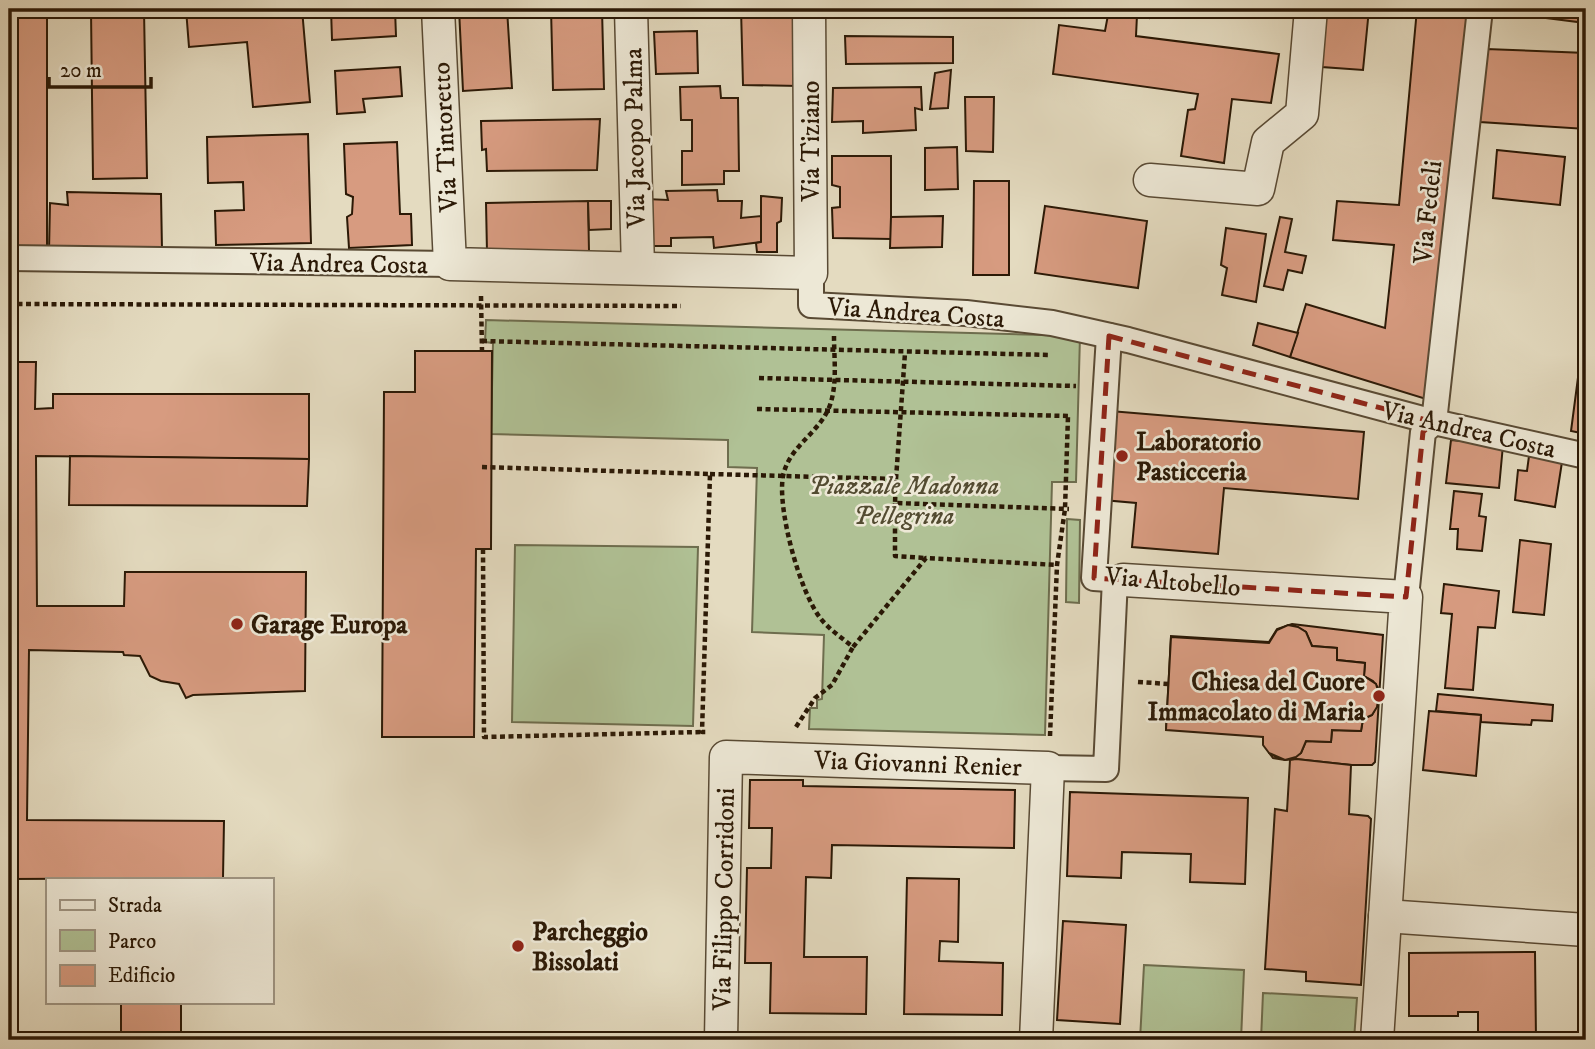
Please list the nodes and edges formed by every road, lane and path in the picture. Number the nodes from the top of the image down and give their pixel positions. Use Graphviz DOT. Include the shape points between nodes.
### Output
graph roads {
  1 [pos="438,9"];
  2 [pos="631,9"];
  3 [pos="809,9"];
  4 [pos="1311,9"];
  5 [pos="1479,9"];
  6 [pos="1150,180"];
  7 [pos="9,258"];
  8 [pos="450,264"];
  9 [pos="481,265"];
  10 [pos="638,268"];
  11 [pos="811,273"];
  12 [pos="9,304"];
  13 [pos="691,306"];
  14 [pos="835,306"];
  15 [pos="481,307"];
  16 [pos="1109,336"];
  17 [pos="482,341"];
  18 [pos="482,351"];
  19 [pos="834,351"];
  20 [pos="905,353"];
  21 [pos="1054,355"];
  22 [pos="759,378"];
  23 [pos="835,380"];
  24 [pos="903,381"];
  25 [pos="1106,387"];
  26 [pos="757,409"];
  27 [pos="828,410"];
  28 [pos="902,411"];
  29 [pos="1068,416"];
  30 [pos="1104,417"];
  31 [pos="1434,422"];
  32 [pos="1586,456"];
  33 [pos="482,467"];
  34 [pos="710,474"];
  35 [pos="783,476"];
  36 [pos="896,480"];
  37 [pos="895,503"];
  38 [pos="1065,509"];
  39 [pos="1098,510"];
  40 [pos="483,549"];
  41 [pos="926,558"];
  42 [pos="1057,565"];
  43 [pos="1119,579"];
  44 [pos="1406,597"];
  45 [pos="853,647"];
  46 [pos="1129,681"];
  47 [pos="1169,684"];
  48 [pos="702,732"];
  49 [pos="806,733"];
  50 [pos="720,745"];
  51 [pos="1048,768"];
  52 [pos="1385,916"];
  53 [pos="1586,930"];
  54 [pos="721,1040"];
  55 [pos="1037,1040"];
  56 [pos="1377,1040"];
  1 -- 8 [label="street, Via Tintoretto"];
  2 -- 10 [label="street, Via Jacopo Palma"];
  3 -- 11 [label="street, Via Tiziano"];
  4 -- 6 [label="street" via="1302,114 1268,142 1258,189"];
  5 -- 31 [label="street, Via Fedeli"];
  7 -- 8 [label="street, Via Andrea Costa"];
  8 -- 9 [label="street, Via Andrea Costa"];
  9 -- 10 [label="street, Via Andrea Costa"];
  9 -- 15 [label="path"];
  10 -- 11 [label="street, Via Andrea Costa"];
  11 -- 14 [label="street, Via Andrea Costa" via="811,305"];
  12 -- 15 [label="path"];
  13 -- 15 [label="path"];
  14 -- 16 [label="street, Via Andrea Costa" via="967,313 1052,323"];
  14 -- 19 [label="path"];
  15 -- 17 [label="path"];
  16 -- 25 [label="street, Via Altobello"];
  16 -- 31 [label="street, Via Andrea Costa"];
  17 -- 18 [label="path"];
  17 -- 19 [label="path"];
  19 -- 20 [label="path"];
  19 -- 23 [label="path"];
  20 -- 21 [label="path"];
  20 -- 24 [label="path"];
  22 -- 23 [label="path"];
  23 -- 24 [label="path"];
  23 -- 27 [label="path"];
  24 -- 25 [label="path"];
  24 -- 28 [label="path"];
  25 -- 30 [label="street, Via Altobello"];
  26 -- 27 [label="path"];
  27 -- 28 [label="path"];
  27 -- 35 [label="path" via="794,450"];
  28 -- 29 [label="path"];
  28 -- 36 [label="path"];
  29 -- 30 [label="path"];
  29 -- 38 [label="path"];
  30 -- 39 [label="street, Via Altobello"];
  31 -- 32 [label="street, Via Andrea Costa"];
  31 -- 44 [label="street" via="1423,432"];
  33 -- 34 [label="path"];
  34 -- 35 [label="path"];
  34 -- 48 [label="path"];
  35 -- 36 [label="path"];
  35 -- 45 [label="path" via="786,528 802,581 821,620"];
  36 -- 37 [label="path"];
  37 -- 38 [label="path"];
  37 -- 41 [label="path" via="895,556"];
  38 -- 39 [label="path"];
  38 -- 42 [label="path"];
  39 -- 43 [label="street, Via Altobello" via="1094,578"];
  40 -- 48 [label="path" via="484,737"];
  41 -- 42 [label="path"];
  41 -- 45 [label="path"];
  42 -- 51 [label="path"];
  43 -- 44 [label="street, Via Altobello"];
  43 -- 51 [label="street" via="1106,769"];
  44 -- 52 [label="street"];
  45 -- 49 [label="path" via="832,685 815,698 792,733"];
  46 -- 47 [label="path"];
  48 -- 50 [label="path"];
  50 -- 51 [label="street, Via Giovanni Renier"];
  50 -- 54 [label="street, Via Filippo Corridoni"];
  51 -- 55 [label="street, Via Giovanni Renier"];
  52 -- 53 [label="street"];
  52 -- 56 [label="street"];
}
